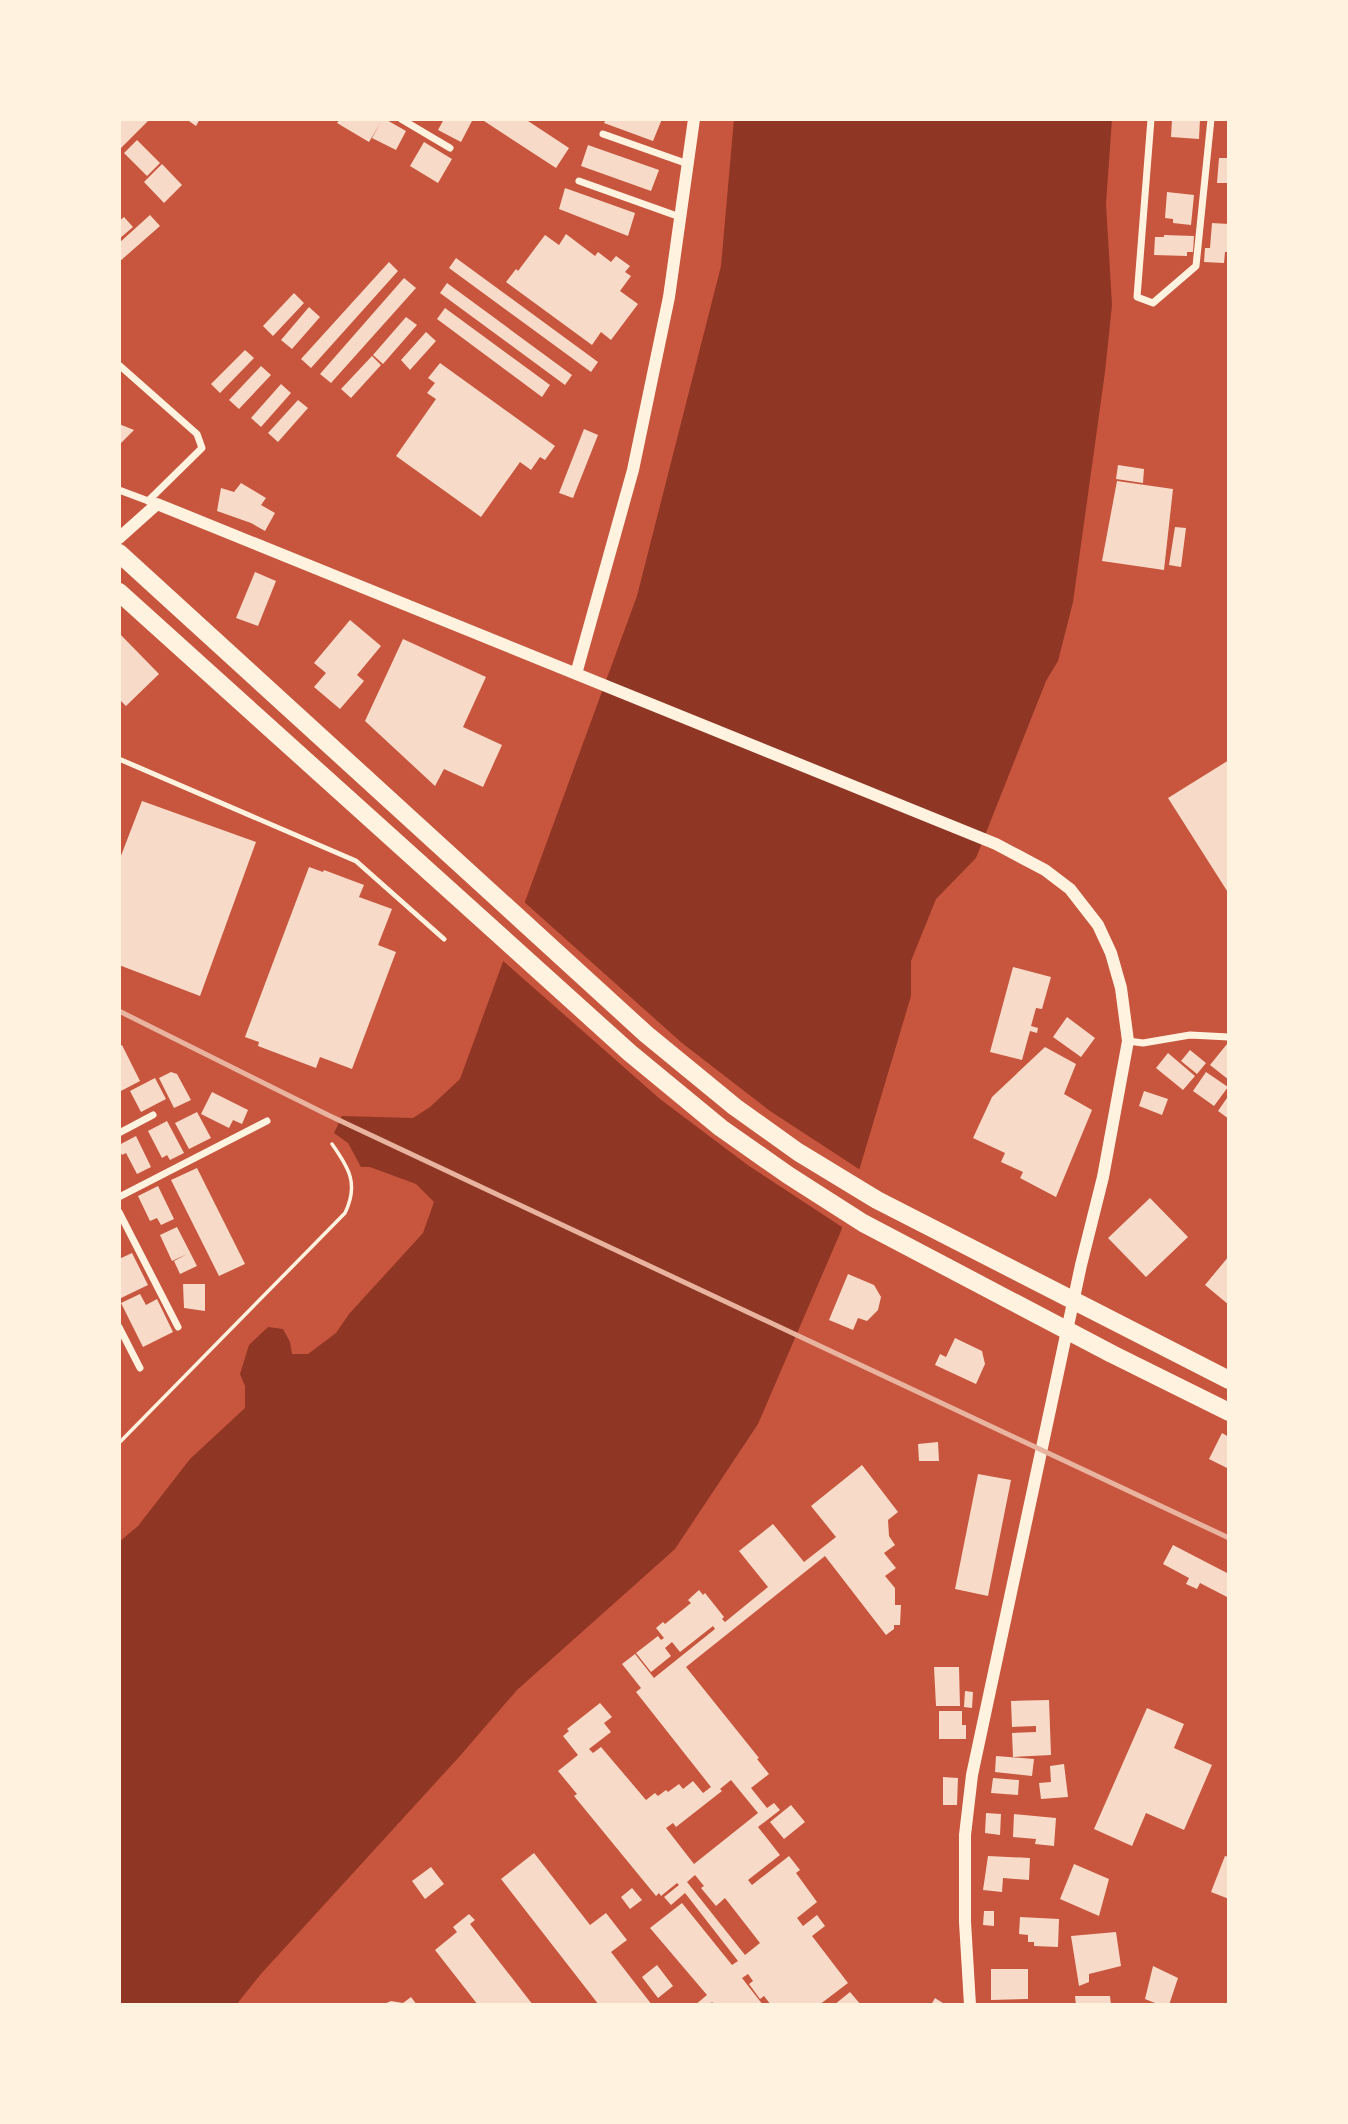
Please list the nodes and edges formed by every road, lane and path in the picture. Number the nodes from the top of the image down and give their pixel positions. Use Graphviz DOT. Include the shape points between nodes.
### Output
graph roads {
  1 [pos="401,119"];
  2 [pos="694,119"];
  3 [pos="1151,119"];
  4 [pos="1211,119"];
  5 [pos="603,134"];
  6 [pos="450,148"];
  7 [pos="688,164"];
  8 [pos="579,181"];
  9 [pos="680,217"];
  10 [pos="119,365"];
  11 [pos="119,490"];
  12 [pos="152,502"];
  13 [pos="119,538"];
  14 [pos="119,553"];
  15 [pos="119,592"];
  16 [pos="576,674"];
  17 [pos="119,759"];
  18 [pos="444,939"];
  19 [pos="1229,1037"];
  20 [pos="1128,1041"];
  21 [pos="153,1115"];
  22 [pos="267,1121"];
  23 [pos="119,1133"];
  24 [pos="332,1144"];
  25 [pos="119,1197"];
  26 [pos="119,1212"];
  27 [pos="1074,1301"];
  28 [pos="178,1326"];
  29 [pos="119,1327"];
  30 [pos="1068,1331"];
  31 [pos="140,1368"];
  32 [pos="1229,1380"];
  33 [pos="1229,1412"];
  34 [pos="119,1443"];
  35 [pos="970,2005"];
  1 -- 6 [label="street"];
  2 -- 7 [label="street"];
  3 -- 4 [label="street" via="1137,297 1153,303 1196,265"];
  5 -- 7 [label="street"];
  7 -- 9 [label="street"];
  8 -- 9 [label="street"];
  9 -- 16 [label="street" via="669,297 633,470"];
  10 -- 12 [label="street" via="197,433 202,448"];
  11 -- 12 [label="street"];
  12 -- 13 [label="street"];
  12 -- 16 [label="street"];
  14 -- 27 [label="highway" via="646,1034 736,1107 877,1200"];
  15 -- 30 [label="highway" via="630,1053 721,1128 863,1223"];
  16 -- 20 [label="street" via="996,844 1045,870 1070,889 1098,925 1121,988"];
  17 -- 18 [label="lane" via="356,862"];
  19 -- 20 [label="street" via="1190,1035"];
  20 -- 27 [label="street"];
  21 -- 23 [label="street"];
  22 -- 25 [label="street"];
  24 -- 34 [label="path" via="352,1179 345,1213"];
  26 -- 28 [label="street"];
  27 -- 30 [label="street"];
  27 -- 32 [label="highway"];
  29 -- 31 [label="street"];
  30 -- 33 [label="highway"];
  30 -- 35 [label="street" via="972,1775 965,1835"];
}
